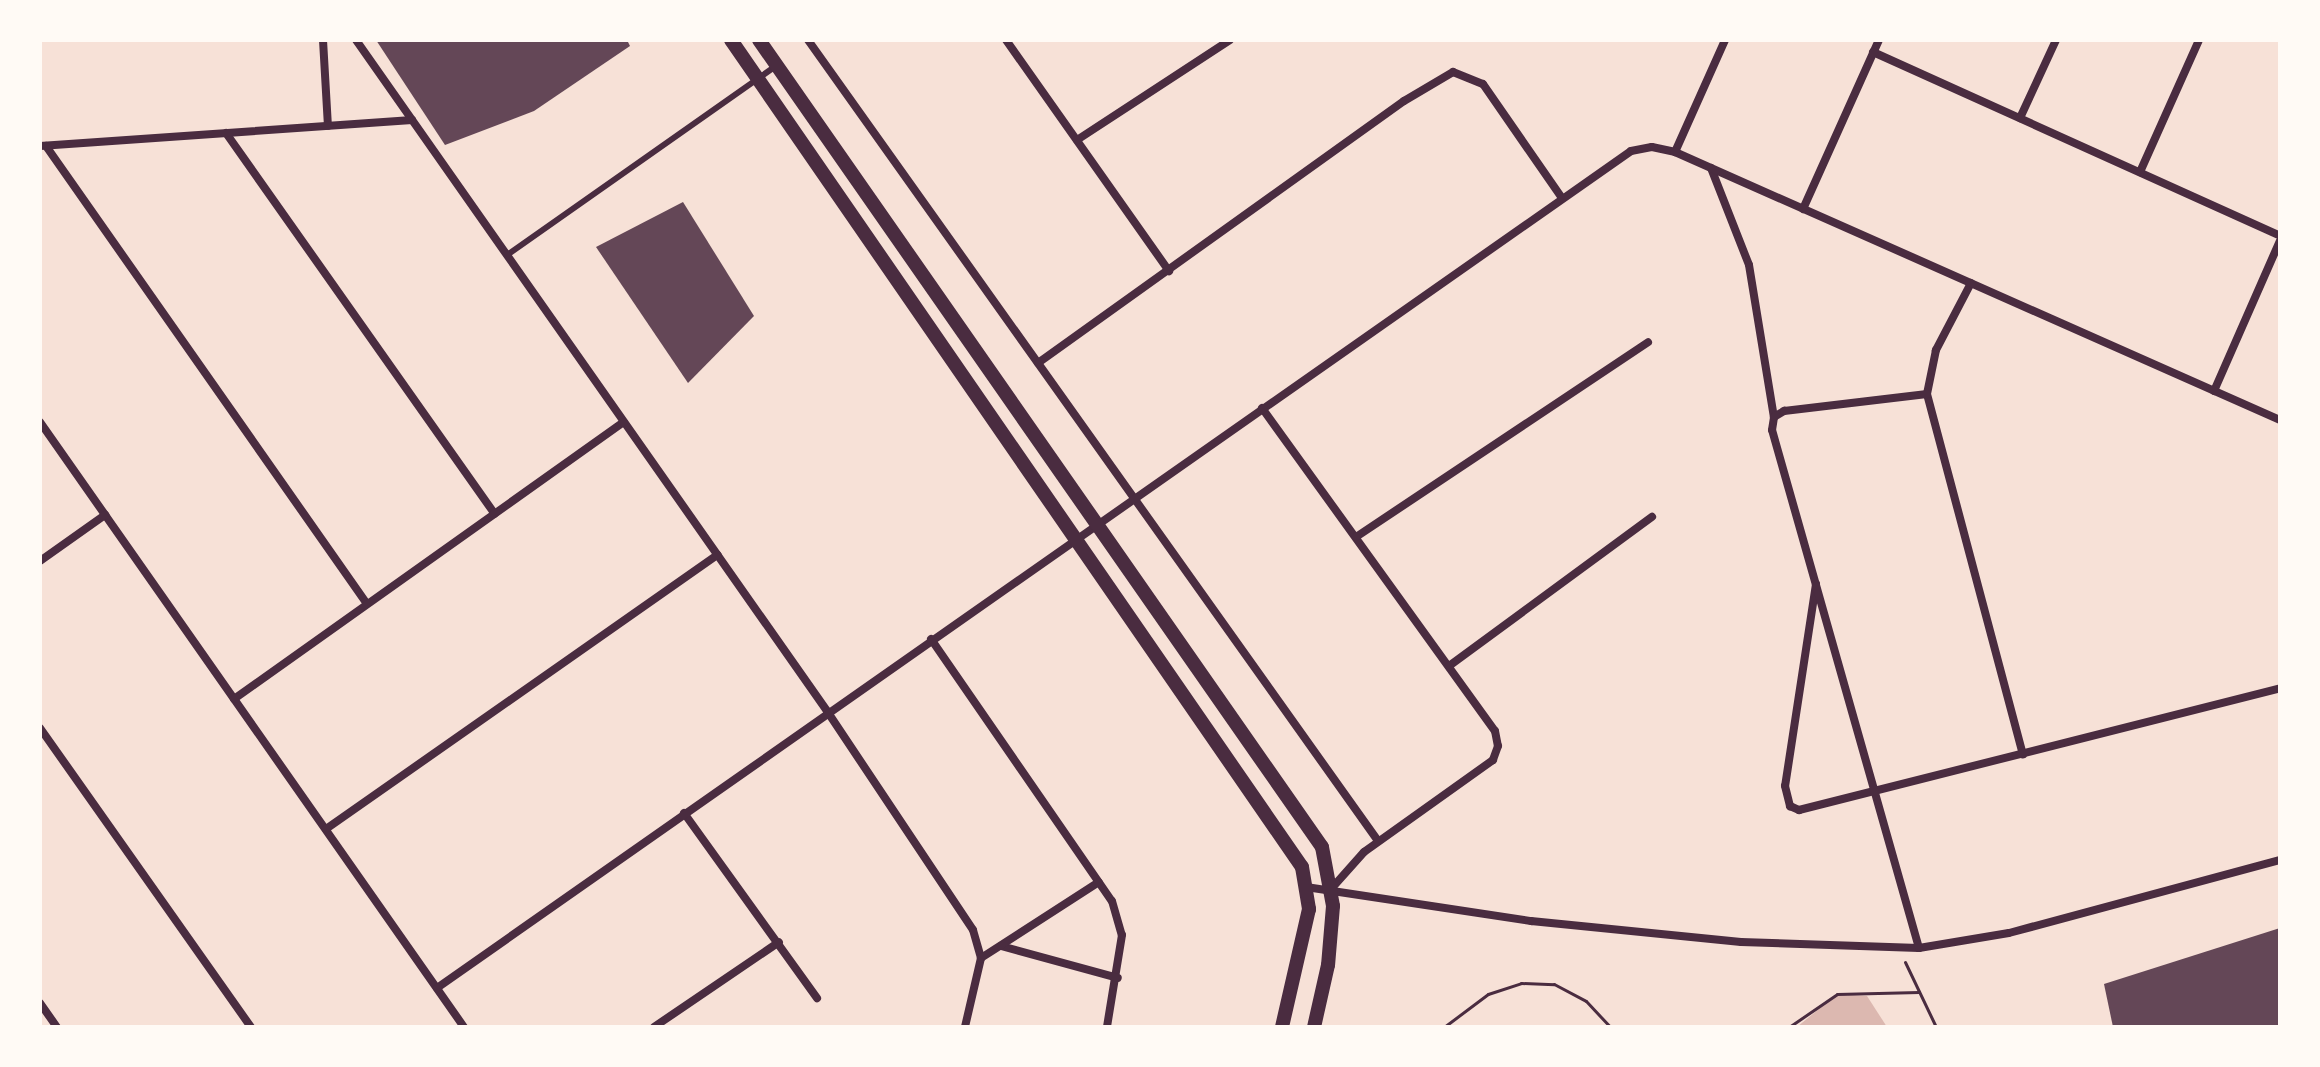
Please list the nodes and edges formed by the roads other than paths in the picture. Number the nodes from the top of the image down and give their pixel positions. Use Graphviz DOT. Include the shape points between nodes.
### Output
graph roads {
  1 [pos="323,40"];
  2 [pos="356,40"];
  3 [pos="731,40"];
  4 [pos="759,40"];
  5 [pos="808,40"];
  6 [pos="1006,40"];
  7 [pos="1230,40"];
  8 [pos="1725,40"];
  9 [pos="1879,40"];
  10 [pos="2056,40"];
  11 [pos="2199,40"];
  12 [pos="1873,52"];
  13 [pos="777,65"];
  14 [pos="758,78"];
  15 [pos="2020,118"];
  16 [pos="412,120"];
  17 [pos="328,126"];
  18 [pos="226,133"];
  19 [pos="1077,140"];
  20 [pos="43,146"];
  21 [pos="1675,152"];
  22 [pos="1711,168"];
  23 [pos="2140,172"];
  24 [pos="1562,198"];
  25 [pos="1803,209"];
  26 [pos="2280,238"];
  27 [pos="507,255"];
  28 [pos="1169,271"];
  29 [pos="1971,283"];
  30 [pos="1648,342"];
  31 [pos="1038,363"];
  32 [pos="1005,389"];
  33 [pos="2214,391"];
  34 [pos="1927,394"];
  35 [pos="984,403"];
  36 [pos="1262,408"];
  37 [pos="1774,417"];
  38 [pos="2280,420"];
  39 [pos="40,422"];
  40 [pos="624,422"];
  41 [pos="1132,499"];
  42 [pos="495,514"];
  43 [pos="105,515"];
  44 [pos="1652,517"];
  45 [pos="1099,522"];
  46 [pos="1077,537"];
  47 [pos="1356,537"];
  48 [pos="718,555"];
  49 [pos="40,561"];
  50 [pos="1816,584"];
  51 [pos="367,604"];
  52 [pos="931,639"];
  53 [pos="1449,666"];
  54 [pos="2280,688"];
  55 [pos="234,699"];
  56 [pos="827,711"];
  57 [pos="40,728"];
  58 [pos="2023,754"];
  59 [pos="1875,791"];
  60 [pos="684,813"];
  61 [pos="326,829"];
  62 [pos="1378,841"];
  63 [pos="2280,860"];
  64 [pos="1099,882"];
  65 [pos="1306,887"];
  66 [pos="1331,889"];
  67 [pos="779,942"];
  68 [pos="1001,946"];
  69 [pos="1919,948"];
  70 [pos="981,958"];
  71 [pos="1118,978"];
  72 [pos="437,988"];
  73 [pos="817,998"];
  74 [pos="40,1003"];
  75 [pos="57,1027"];
  76 [pos="251,1027"];
  77 [pos="464,1027"];
  78 [pos="654,1027"];
  79 [pos="965,1027"];
  80 [pos="1107,1027"];
  81 [pos="1282,1027"];
  82 [pos="1314,1027"];
  1 -- 17 [label="street"];
  2 -- 16 [label="street"];
  3 -- 14 [label="street"];
  4 -- 13 [label="street"];
  5 -- 31 [label="street"];
  6 -- 19 [label="street"];
  7 -- 19 [label="street"];
  8 -- 21 [label="street"];
  9 -- 12 [label="street"];
  10 -- 15 [label="street"];
  11 -- 23 [label="street"];
  12 -- 15 [label="street"];
  12 -- 25 [label="street"];
  13 -- 14 [label="lane"];
  13 -- 32 [label="street"];
  14 -- 27 [label="lane"];
  14 -- 35 [label="street"];
  15 -- 23 [label="street"];
  16 -- 17 [label="street"];
  16 -- 27 [label="street"];
  17 -- 18 [label="street"];
  18 -- 20 [label="street"];
  18 -- 42 [label="street"];
  19 -- 28 [label="street"];
  20 -- 51 [label="street"];
  21 -- 22 [label="street"];
  21 -- 24 [label="street" via="1652,147 1631,151"];
  22 -- 25 [label="street"];
  22 -- 37 [label="street" via="1749,265"];
  23 -- 26 [label="street"];
  24 -- 28 [label="street" via="1483,84 1469,74 1453,72 1404,101"];
  24 -- 36 [label="street"];
  25 -- 29 [label="street"];
  26 -- 33 [label="street"];
  27 -- 40 [label="street"];
  28 -- 31 [label="street"];
  29 -- 33 [label="street"];
  29 -- 34 [label="street" via="1936,350"];
  30 -- 47 [label="street"];
  31 -- 41 [label="street"];
  32 -- 35 [label="street"];
  32 -- 45 [label="street"];
  33 -- 38 [label="street"];
  34 -- 37 [label="street" via="1784,411"];
  34 -- 58 [label="street"];
  35 -- 46 [label="street"];
  36 -- 41 [label="street"];
  36 -- 47 [label="street"];
  37 -- 50 [label="street" via="1772,430"];
  39 -- 43 [label="street"];
  40 -- 42 [label="street"];
  40 -- 48 [label="street"];
  41 -- 45 [label="street"];
  41 -- 62 [label="street"];
  42 -- 51 [label="street"];
  43 -- 49 [label="street"];
  43 -- 55 [label="street"];
  44 -- 53 [label="street"];
  45 -- 46 [label="street"];
  45 -- 66 [label="street" via="1322,847"];
  46 -- 52 [label="street"];
  46 -- 65 [label="street" via="1278,825 1302,867"];
  47 -- 53 [label="street"];
  48 -- 56 [label="street"];
  48 -- 61 [label="street"];
  50 -- 59 [label="street"];
  50 -- 59 [label="street" via="1786,797 1790,806 1808,810"];
  51 -- 55 [label="street"];
  52 -- 56 [label="street"];
  52 -- 64 [label="street"];
  53 -- 62 [label="street" via="1495,731 1498,746 1493,760"];
  54 -- 58 [label="street"];
  55 -- 61 [label="street"];
  56 -- 60 [label="street"];
  56 -- 70 [label="street" via="973,930"];
  57 -- 76 [label="street"];
  58 -- 59 [label="street"];
  59 -- 69 [label="street"];
  60 -- 67 [label="street"];
  60 -- 72 [label="street"];
  61 -- 72 [label="street"];
  62 -- 66 [label="street"];
  63 -- 69 [label="street" via="1997,936"];
  64 -- 68 [label="street"];
  64 -- 71 [label="street" via="1112,901 1122,935"];
  65 -- 66 [label="street"];
  65 -- 81 [label="street" via="1309,909"];
  66 -- 69 [label="street" via="1531,921 1726,940"];
  66 -- 82 [label="street" via="1328,965"];
  67 -- 73 [label="street"];
  67 -- 78 [label="street"];
  68 -- 70 [label="street"];
  68 -- 71 [label="street"];
  70 -- 79 [label="street"];
  71 -- 80 [label="street"];
  72 -- 77 [label="street"];
  74 -- 75 [label="street"];
}
